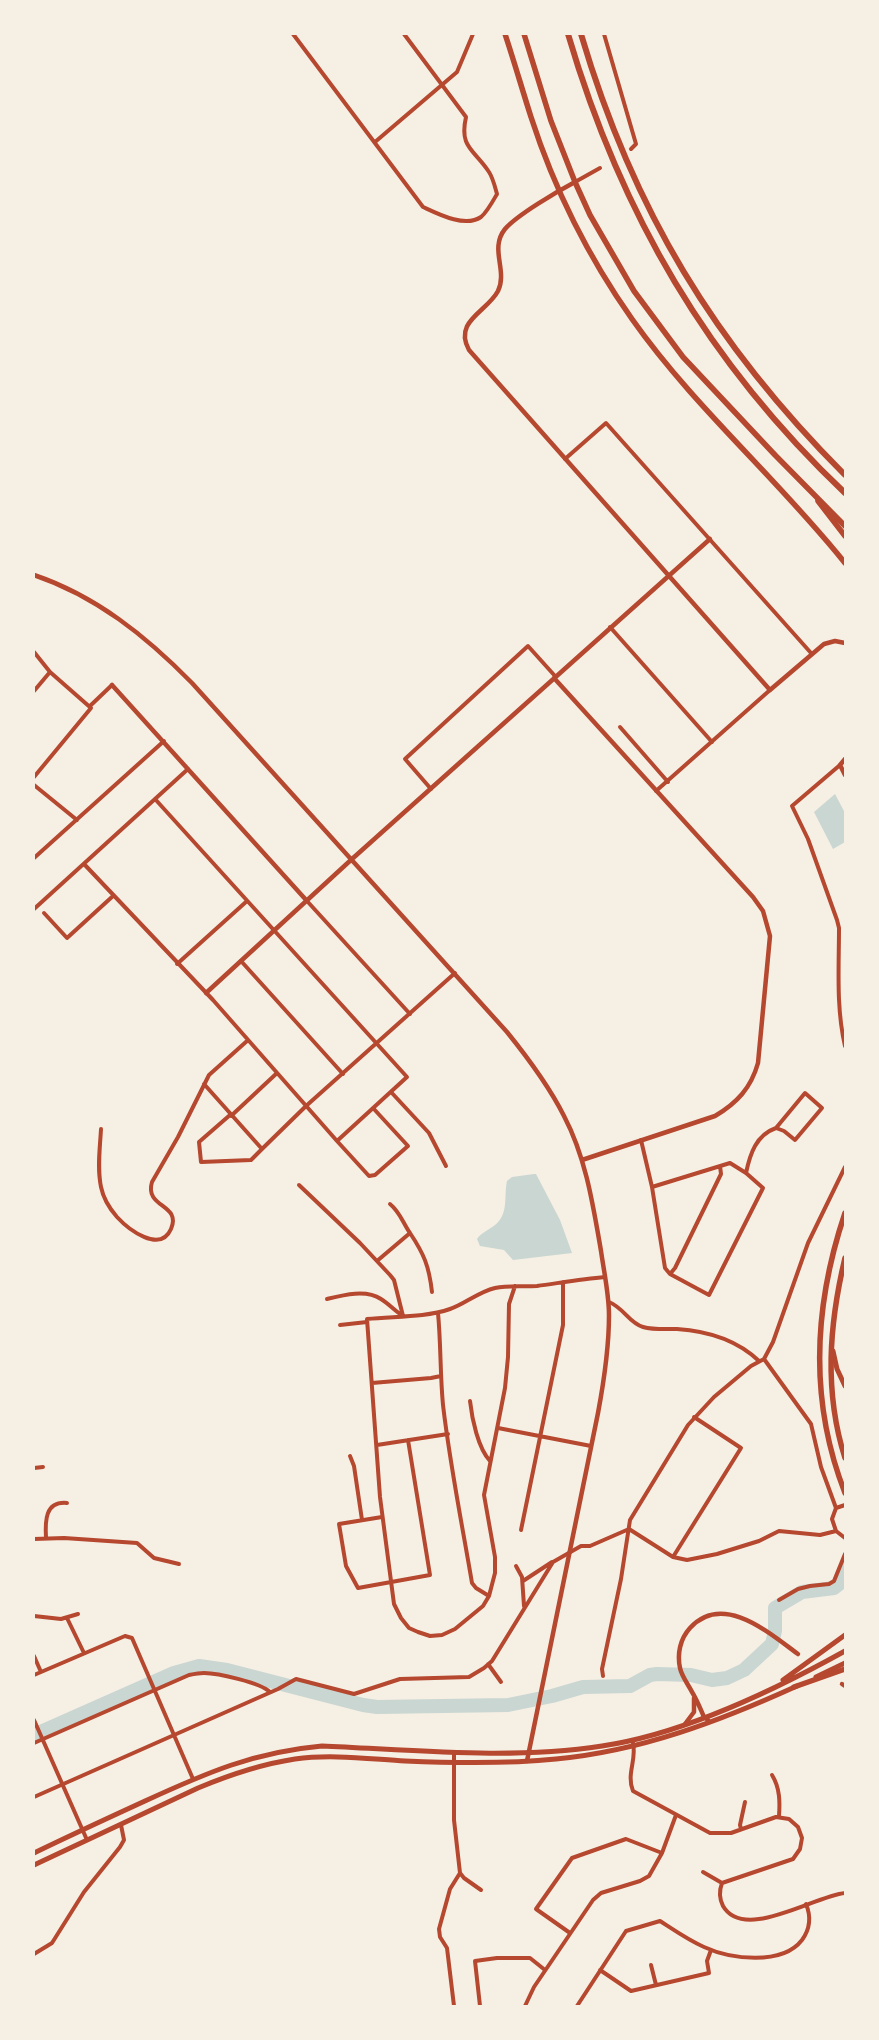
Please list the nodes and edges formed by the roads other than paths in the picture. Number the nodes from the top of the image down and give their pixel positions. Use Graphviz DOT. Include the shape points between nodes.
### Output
graph roads {
  1 [pos="294,34"];
  2 [pos="404,34"];
  3 [pos="473,34"];
  4 [pos="506,34"];
  5 [pos="524,34"];
  6 [pos="568,34"];
  7 [pos="582,34"];
  8 [pos="604,34"];
  9 [pos="443,84"];
  10 [pos="375,142"];
  11 [pos="631,149"];
  12 [pos="600,168"];
  13 [pos="575,182"];
  14 [pos="560,190"];
  15 [pos="565,459"];
  16 [pos="845,475"];
  17 [pos="810,492"];
  18 [pos="845,493"];
  19 [pos="845,526"];
  20 [pos="845,536"];
  21 [pos="710,539"];
  22 [pos="845,563"];
  23 [pos="34,575"];
  24 [pos="669,576"];
  25 [pos="610,627"];
  26 [pos="845,643"];
  27 [pos="34,652"];
  28 [pos="812,653"];
  29 [pos="50,672"];
  30 [pos="555,677"];
  31 [pos="112,685"];
  32 [pos="770,690"];
  33 [pos="34,691"];
  34 [pos="90,706"];
  35 [pos="620,727"];
  36 [pos="164,742"];
  37 [pos="712,742"];
  38 [pos="845,760"];
  39 [pos="840,764"];
  40 [pos="188,770"];
  41 [pos="845,775"];
  42 [pos="34,777"];
  43 [pos="668,782"];
  44 [pos="34,785"];
  45 [pos="431,788"];
  46 [pos="656,791"];
  47 [pos="155,800"];
  48 [pos="76,820"];
  49 [pos="34,858"];
  50 [pos="352,860"];
  51 [pos="84,864"];
  52 [pos="113,896"];
  53 [pos="247,901"];
  54 [pos="307,901"];
  55 [pos="34,909"];
  56 [pos="44,913"];
  57 [pos="274,931"];
  58 [pos="241,961"];
  59 [pos="177,964"];
  60 [pos="454,974"];
  61 [pos="206,993"];
  62 [pos="410,1014"];
  63 [pos="247,1040"];
  64 [pos="377,1044"];
  65 [pos="845,1046"];
  66 [pos="278,1073"];
  67 [pos="343,1074"];
  68 [pos="204,1084"];
  69 [pos="391,1092"];
  70 [pos="306,1106"];
  71 [pos="373,1108"];
  72 [pos="231,1115"];
  73 [pos="776,1128"];
  74 [pos="101,1129"];
  75 [pos="641,1140"];
  76 [pos="336,1141"];
  77 [pos="262,1149"];
  78 [pos="582,1160"];
  79 [pos="446,1166"];
  80 [pos="720,1166"];
  81 [pos="845,1167"];
  82 [pos="746,1173"];
  83 [pos="300,1185"];
  84 [pos="652,1187"];
  85 [pos="390,1204"];
  86 [pos="845,1212"];
  87 [pos="410,1233"];
  88 [pos="845,1258"];
  89 [pos="378,1261"];
  90 [pos="670,1274"];
  91 [pos="605,1277"];
  92 [pos="563,1282"];
  93 [pos="514,1286"];
  94 [pos="432,1292"];
  95 [pos="327,1299"];
  96 [pos="608,1302"];
  97 [pos="438,1313"];
  98 [pos="404,1316"];
  99 [pos="367,1322"];
  100 [pos="340,1325"];
  101 [pos="832,1331"];
  102 [pos="764,1359"];
  103 [pos="759,1361"];
  104 [pos="441,1376"];
  105 [pos="372,1383"];
  106 [pos="845,1386"];
  107 [pos="470,1401"];
  108 [pos="694,1417"];
  109 [pos="498,1428"];
  110 [pos="448,1434"];
  111 [pos="540,1435"];
  112 [pos="408,1440"];
  113 [pos="377,1445"];
  114 [pos="591,1446"];
  115 [pos="350,1456"];
  116 [pos="845,1458"];
  117 [pos="490,1461"];
  118 [pos="43,1467"];
  119 [pos="34,1468"];
  120 [pos="845,1493"];
  121 [pos="66,1503"];
  122 [pos="845,1505"];
  123 [pos="836,1508"];
  124 [pos="382,1517"];
  125 [pos="362,1520"];
  126 [pos="629,1529"];
  127 [pos="521,1530"];
  128 [pos="836,1531"];
  129 [pos="46,1538"];
  130 [pos="845,1538"];
  131 [pos="34,1539"];
  132 [pos="568,1553"];
  133 [pos="845,1554"];
  134 [pos="673,1556"];
  135 [pos="553,1562"];
  136 [pos="179,1564"];
  137 [pos="516,1566"];
  138 [pos="522,1581"];
  139 [pos="391,1583"];
  140 [pos="489,1596"];
  141 [pos="780,1600"];
  142 [pos="524,1606"];
  143 [pos="78,1614"];
  144 [pos="34,1616"];
  145 [pos="66,1618"];
  146 [pos="845,1635"];
  147 [pos="845,1651"];
  148 [pos="84,1653"];
  149 [pos="798,1654"];
  150 [pos="34,1656"];
  151 [pos="845,1663"];
  152 [pos="488,1664"];
  153 [pos="845,1669"];
  154 [pos="41,1672"];
  155 [pos="34,1675"];
  156 [pos="603,1676"];
  157 [pos="501,1682"];
  158 [pos="794,1687"];
  159 [pos="154,1689"];
  160 [pos="768,1690"];
  161 [pos="270,1692"];
  162 [pos="692,1692"];
  163 [pos="704,1717"];
  164 [pos="34,1720"];
  165 [pos="714,1721"];
  166 [pos="685,1724"];
  167 [pos="174,1735"];
  168 [pos="42,1739"];
  169 [pos="34,1743"];
  170 [pos="633,1743"];
  171 [pos="528,1752"];
  172 [pos="454,1753"];
  173 [pos="527,1761"];
  174 [pos="455,1763"];
  175 [pos="772,1775"];
  176 [pos="193,1779"];
  177 [pos="62,1785"];
  178 [pos="34,1797"];
  179 [pos="745,1802"];
  180 [pos="676,1815"];
  181 [pos="780,1816"];
  182 [pos="121,1825"];
  183 [pos="741,1829"];
  184 [pos="82,1830"];
  185 [pos="86,1840"];
  186 [pos="34,1853"];
  187 [pos="662,1853"];
  188 [pos="34,1865"];
  189 [pos="703,1872"];
  190 [pos="460,1873"];
  191 [pos="722,1884"];
  192 [pos="481,1890"];
  193 [pos="845,1893"];
  194 [pos="806,1904"];
  195 [pos="570,1934"];
  196 [pos="711,1950"];
  197 [pos="34,1954"];
  198 [pos="651,1965"];
  199 [pos="545,1970"];
  200 [pos="600,1970"];
  201 [pos="656,1985"];
  202 [pos="454,2006"];
  203 [pos="480,2006"];
  204 [pos="525,2006"];
  205 [pos="577,2006"];
  1 -- 10 [label="street"];
  2 -- 9 [label="street"];
  3 -- 9 [label="street" via="457,72"];
  4 -- 14 [label="main road" via="531,118"];
  5 -- 13 [label="main road" via="551,121"];
  6 -- 18 [label="highway" via="613,163 667,270 742,380 802,450"];
  7 -- 16 [label="highway" via="616,137 645,203 678,264 754,374"];
  8 -- 11 [label="street" via="636,144"];
  9 -- 10 [label="street"];
  9 -- 10 [label="street" via="466,117 463,130 466,144 490,173 498,194 481,217 468,221 442,216 423,207"];
  12 -- 13 [label="street"];
  13 -- 14 [label="street"];
  13 -- 17 [label="main road" via="621,270 665,334"];
  14 -- 15 [label="street" via="514,221 502,234 498,246 499,289 469,321 464,340 473,356"];
  14 -- 22 [label="main road" via="599,269 648,340"];
  15 -- 21 [label="street" via="606,423"];
  15 -- 24 [label="street"];
  17 -- 19 [label="main road"];
  17 -- 20 [label="main road"];
  21 -- 24 [label="street"];
  21 -- 28 [label="street"];
  23 -- 50 [label="street" via="107,610 158,649 192,682"];
  24 -- 25 [label="street"];
  24 -- 32 [label="street"];
  25 -- 30 [label="street"];
  25 -- 37 [label="street"];
  26 -- 28 [label="street" via="830,642"];
  27 -- 29 [label="street"];
  28 -- 32 [label="street"];
  29 -- 33 [label="street"];
  29 -- 34 [label="street"];
  30 -- 45 [label="street"];
  30 -- 45 [label="street" via="528,646 405,759"];
  30 -- 46 [label="street"];
  31 -- 34 [label="street"];
  31 -- 36 [label="street"];
  32 -- 37 [label="street"];
  34 -- 42 [label="street"];
  35 -- 43 [label="street"];
  36 -- 40 [label="street"];
  36 -- 48 [label="street"];
  37 -- 43 [label="street"];
  38 -- 39 [label="street"];
  39 -- 41 [label="street"];
  39 -- 65 [label="street" via="792,806 808,839 837,920 840,1009"];
  40 -- 47 [label="street"];
  40 -- 54 [label="street"];
  43 -- 46 [label="street"];
  44 -- 48 [label="street"];
  45 -- 50 [label="street"];
  46 -- 75 [label="street" via="758,904 767,920 770,936 759,1058 747,1089 734,1104 715,1116"];
  47 -- 51 [label="street"];
  47 -- 53 [label="street"];
  48 -- 49 [label="street"];
  50 -- 54 [label="street"];
  50 -- 60 [label="street"];
  51 -- 52 [label="street"];
  51 -- 55 [label="street"];
  52 -- 56 [label="street" via="67,938"];
  52 -- 59 [label="street"];
  53 -- 57 [label="street"];
  53 -- 59 [label="street"];
  54 -- 57 [label="street"];
  54 -- 62 [label="street"];
  57 -- 58 [label="street"];
  57 -- 64 [label="street"];
  58 -- 61 [label="street"];
  58 -- 67 [label="street"];
  59 -- 61 [label="street"];
  60 -- 62 [label="street"];
  60 -- 78 [label="street" via="539,1073 564,1117"];
  61 -- 63 [label="street"];
  62 -- 64 [label="street"];
  63 -- 66 [label="street"];
  63 -- 68 [label="street" via="209,1075"];
  64 -- 67 [label="street"];
  64 -- 69 [label="street" via="407,1077"];
  66 -- 70 [label="street"];
  66 -- 72 [label="street"];
  67 -- 70 [label="street"];
  68 -- 72 [label="street"];
  68 -- 74 [label="street" via="150,1188 154,1199 169,1210 172,1217 171,1229 160,1239 145,1238 126,1226 107,1202 101,1186"];
  69 -- 71 [label="street"];
  69 -- 79 [label="street" via="429,1132"];
  70 -- 76 [label="street"];
  70 -- 77 [label="street"];
  71 -- 76 [label="street"];
  71 -- 76 [label="street" via="408,1146 375,1176 369,1176"];
  72 -- 77 [label="street"];
  72 -- 77 [label="street" via="199,1142 201,1162 251,1160"];
  73 -- 73 [label="street" via="796,1140 822,1108 805,1093"];
  73 -- 82 [label="street" via="760,1138"];
  75 -- 78 [label="street"];
  75 -- 84 [label="street"];
  78 -- 91 [label="street"];
  80 -- 82 [label="street" via="730,1163"];
  80 -- 84 [label="street"];
  80 -- 90 [label="street" via="721,1174 700,1220"];
  81 -- 102 [label="street" via="808,1243 774,1342"];
  82 -- 90 [label="street" via="763,1188 709,1295"];
  83 -- 89 [label="street"];
  84 -- 90 [label="street" via="665,1268"];
  85 -- 87 [label="street"];
  86 -- 120 [label="main road" via="827,1279 818,1351 826,1430"];
  87 -- 89 [label="street"];
  87 -- 94 [label="street" via="426,1260"];
  88 -- 101 [label="main road"];
  89 -- 98 [label="street" via="394,1280"];
  91 -- 92 [label="street"];
  91 -- 96 [label="street"];
  92 -- 93 [label="street"];
  92 -- 111 [label="street" via="563,1324"];
  93 -- 97 [label="street" via="493,1289"];
  93 -- 109 [label="street" via="509,1304 506,1369"];
  95 -- 98 [label="street" via="363,1294 380,1298"];
  96 -- 103 [label="street" via="618,1306 642,1327 697,1331 728,1339"];
  96 -- 114 [label="street" via="603,1385"];
  97 -- 98 [label="street"];
  97 -- 104 [label="street"];
  98 -- 99 [label="street" via="366,1319"];
  99 -- 100 [label="street"];
  99 -- 105 [label="street"];
  101 -- 106 [label="main road" via="834,1360"];
  101 -- 116 [label="main road" via="832,1392"];
  102 -- 103 [label="street"];
  102 -- 123 [label="street" via="811,1424 821,1467"];
  103 -- 108 [label="street"];
  104 -- 105 [label="street"];
  104 -- 110 [label="street"];
  105 -- 113 [label="street"];
  107 -- 117 [label="street" via="472,1417"];
  108 -- 126 [label="street" via="630,1520"];
  108 -- 134 [label="street" via="740,1448"];
  109 -- 111 [label="street"];
  109 -- 117 [label="street"];
  110 -- 112 [label="street"];
  110 -- 140 [label="street" via="472,1583"];
  111 -- 114 [label="street"];
  111 -- 127 [label="street"];
  112 -- 113 [label="street"];
  112 -- 139 [label="street" via="430,1575"];
  113 -- 124 [label="street"];
  114 -- 132 [label="street"];
  115 -- 125 [label="street"];
  117 -- 140 [label="street" via="484,1495 496,1573"];
  118 -- 119 [label="street"];
  121 -- 129 [label="street" via="60,1502 51,1507 46,1517"];
  122 -- 123 [label="street"];
  123 -- 128 [label="street" via="832,1519"];
  124 -- 125 [label="street"];
  124 -- 139 [label="street"];
  125 -- 139 [label="street" via="339,1524 346,1566 358,1588"];
  126 -- 132 [label="street" via="608,1540 581,1546"];
  126 -- 134 [label="street"];
  126 -- 156 [label="street"];
  128 -- 130 [label="street"];
  128 -- 134 [label="street" via="820,1535 779,1531 717,1554 687,1560"];
  129 -- 131 [label="street"];
  129 -- 136 [label="street" via="137,1543 154,1558"];
  132 -- 135 [label="street"];
  132 -- 171 [label="street"];
  133 -- 141 [label="street" via="834,1581 803,1587"];
  135 -- 138 [label="street"];
  135 -- 142 [label="street"];
  137 -- 138 [label="street"];
  138 -- 142 [label="street"];
  139 -- 140 [label="street" via="394,1604 401,1618 414,1630 430,1636 455,1629 478,1611"];
  142 -- 152 [label="street"];
  143 -- 145 [label="street"];
  144 -- 145 [label="street"];
  145 -- 148 [label="street"];
  146 -- 160 [label="main road"];
  147 -- 160 [label="main road"];
  148 -- 154 [label="street"];
  148 -- 159 [label="street" via="125,1636 132,1638"];
  149 -- 162 [label="street" via="732,1614 704,1617 689,1629 679,1656 680,1669"];
  150 -- 154 [label="street"];
  151 -- 158 [label="main road"];
  152 -- 157 [label="street"];
  152 -- 161 [label="street" via="469,1677 400,1679 354,1694 296,1679"];
  153 -- 158 [label="main road"];
  154 -- 155 [label="street"];
  158 -- 165 [label="main road"];
  159 -- 161 [label="street" via="204,1673 245,1682"];
  159 -- 167 [label="street"];
  159 -- 168 [label="street"];
  160 -- 163 [label="main road"];
  161 -- 167 [label="street"];
  162 -- 163 [label="street"];
  162 -- 166 [label="street" via="694,1712"];
  163 -- 165 [label="street"];
  163 -- 166 [label="main road"];
  164 -- 168 [label="street"];
  165 -- 170 [label="main road" via="661,1739"];
  166 -- 170 [label="main road"];
  167 -- 176 [label="street"];
  167 -- 177 [label="street"];
  168 -- 169 [label="street"];
  168 -- 177 [label="street"];
  170 -- 171 [label="main road"];
  170 -- 173 [label="main road" via="556,1759"];
  170 -- 180 [label="street" via="635,1753 629,1777 633,1791"];
  171 -- 172 [label="main road"];
  171 -- 173 [label="street"];
  172 -- 174 [label="street"];
  172 -- 176 [label="main road" via="322,1746 238,1762"];
  173 -- 174 [label="main road"];
  174 -- 182 [label="main road" via="323,1757 267,1764 218,1780"];
  174 -- 190 [label="street" via="454,1820"];
  175 -- 181 [label="street" via="778,1787"];
  176 -- 184 [label="main road"];
  177 -- 178 [label="street"];
  177 -- 184 [label="street"];
  179 -- 183 [label="street"];
  180 -- 183 [label="street" via="710,1833 731,1833"];
  180 -- 187 [label="street"];
  181 -- 183 [label="street"];
  181 -- 191 [label="street" via="790,1819 800,1832 802,1843 797,1855 788,1862"];
  182 -- 185 [label="main road"];
  182 -- 197 [label="street" via="124,1840 120,1847 84,1892 52,1942"];
  184 -- 185 [label="street"];
  184 -- 186 [label="main road"];
  185 -- 188 [label="main road"];
  187 -- 195 [label="street" via="649,1876 597,1896"];
  187 -- 195 [label="street" via="626,1839 572,1858 536,1909"];
  189 -- 191 [label="street"];
  190 -- 192 [label="street"];
  190 -- 202 [label="street" via="450,1889 439,1929 448,1955"];
  191 -- 194 [label="street" via="722,1904 729,1914 741,1919 761,1920"];
  193 -- 194 [label="street" via="832,1894"];
  194 -- 196 [label="street" via="810,1918 805,1936 785,1953 765,1958"];
  195 -- 199 [label="street"];
  196 -- 200 [label="street" via="660,1921 626,1931"];
  196 -- 201 [label="street" via="707,1960 709,1973"];
  198 -- 201 [label="street"];
  199 -- 203 [label="street" via="530,1958 475,1961"];
  199 -- 204 [label="street"];
  200 -- 201 [label="street" via="631,1991"];
  200 -- 205 [label="street"];
}
